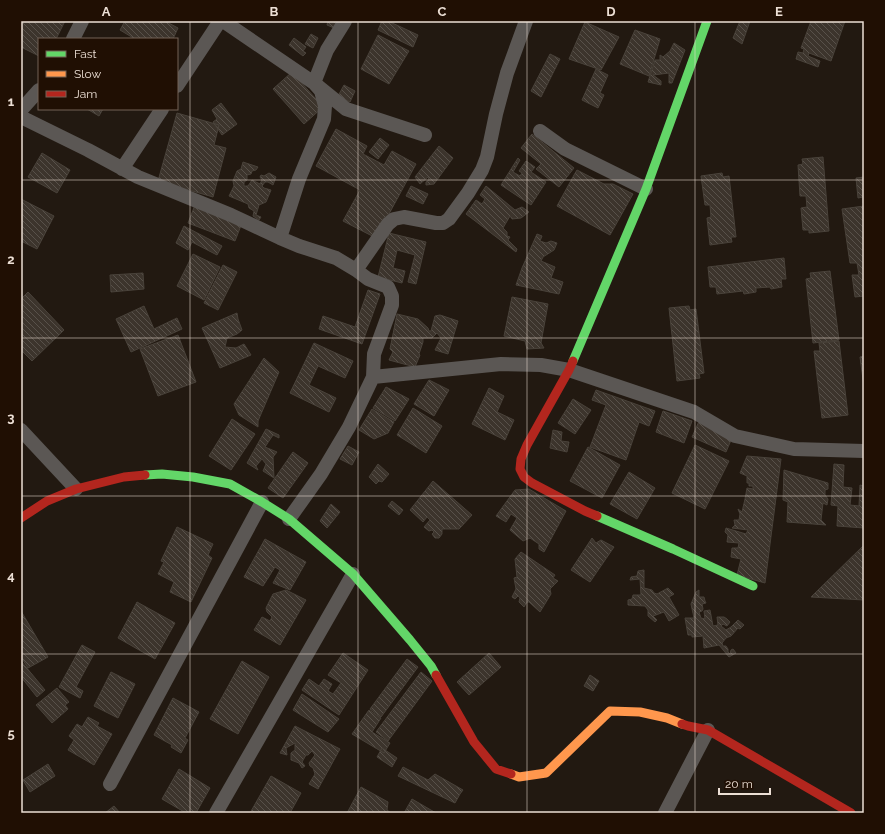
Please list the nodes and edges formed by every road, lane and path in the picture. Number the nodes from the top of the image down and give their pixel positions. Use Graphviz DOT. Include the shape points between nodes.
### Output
graph roads {
  1 [pos="82,21"];
  2 [pos="220,21"];
  3 [pos="223,21"];
  4 [pos="345,21"];
  5 [pos="526,21"];
  6 [pos="707,21"];
  7 [pos="74,38"];
  8 [pos="314,83"];
  9 [pos="178,84"];
  10 [pos="38,91"];
  11 [pos="21,110"];
  12 [pos="161,110"];
  13 [pos="21,117"];
  14 [pos="540,131"];
  15 [pos="425,135"];
  16 [pos="122,169"];
  17 [pos="646,189"];
  18 [pos="280,238"];
  19 [pos="356,270"];
  20 [pos="569,370"];
  21 [pos="373,377"];
  22 [pos="21,430"];
  23 [pos="864,451"];
  24 [pos="76,489"];
  25 [pos="262,502"];
  26 [pos="21,518"];
  27 [pos="289,519"];
  28 [pos="353,574"];
  29 [pos="753,586"];
  30 [pos="708,730"];
  31 [pos="110,784"];
  32 [pos="216,813"];
  33 [pos="665,813"];
  34 [pos="851,813"];
  1 -- 7 [label="street"];
  2 -- 9 [label="street"];
  3 -- 8 [label="street"];
  4 -- 8 [label="street" via="327,50"];
  5 -- 19 [label="street" via="507,73 487,158 468,193 449,219 443,223 404,217 394,219"];
  6 -- 17 [label="street"];
  8 -- 15 [label="street" via="346,109"];
  8 -- 18 [label="street" via="321,91 325,106 324,119"];
  10 -- 11 [label="street"];
  12 -- 16 [label="street"];
  13 -- 16 [label="street"];
  14 -- 17 [label="street" via="566,149"];
  16 -- 18 [label="street"];
  17 -- 20 [label="street"];
  18 -- 19 [label="street" via="336,258"];
  19 -- 21 [label="street" via="368,279 388,287 392,296 392,306 374,354"];
  20 -- 21 [label="street" via="541,365 501,364"];
  20 -- 23 [label="street" via="694,412 735,436 794,449"];
  20 -- 29 [label="street" via="526,445 520,469 524,477 585,511"];
  21 -- 27 [label="street" via="349,427"];
  22 -- 24 [label="street"];
  24 -- 25 [label="street" via="124,477 162,474 230,484"];
  24 -- 26 [label="street" via="47,501"];
  25 -- 27 [label="street"];
  25 -- 31 [label="street"];
  27 -- 28 [label="street"];
  28 -- 30 [label="street" via="432,666 474,742 496,769 519,777 546,773 610,711 640,712"];
  28 -- 32 [label="street"];
  30 -- 33 [label="street"];
  30 -- 34 [label="street"];
}
